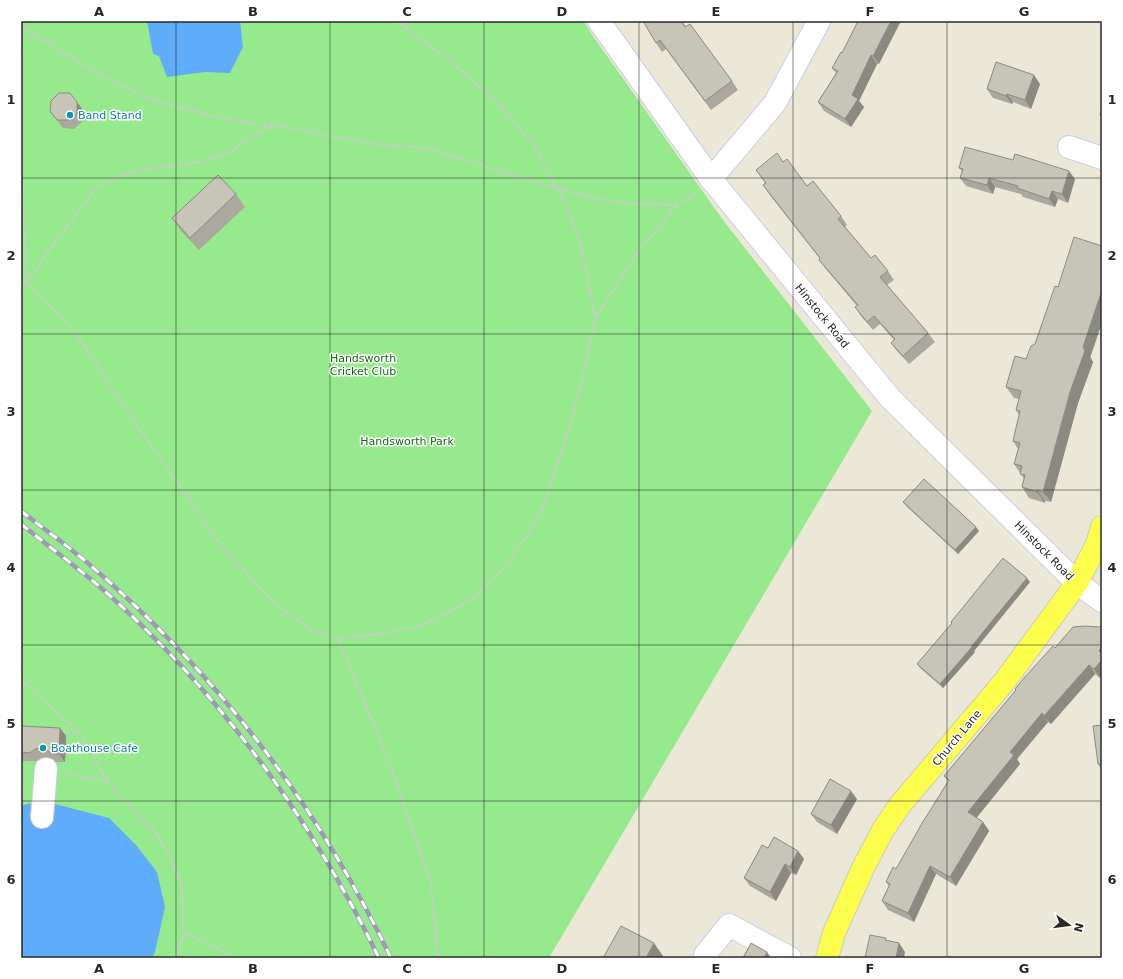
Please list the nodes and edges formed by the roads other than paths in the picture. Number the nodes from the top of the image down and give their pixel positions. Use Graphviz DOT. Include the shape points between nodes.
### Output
graph roads {
  1 [pos="599,21"];
  2 [pos="819,21"];
  3 [pos="1069,147"];
  4 [pos="1102,158"];
  5 [pos="711,179"];
  6 [pos="1102,526"];
  7 [pos="1077,583"];
  8 [pos="1102,601"];
  9 [pos="46,769"];
  10 [pos="42,817"];
  11 [pos="705,955"];
  12 [pos="790,958"];
  13 [pos="827,958"];
  1 -- 5 [label="street, Hinstock Road"];
  2 -- 5 [label="street" via="775,103"];
  3 -- 4 [label="street"];
  5 -- 7 [label="street, Hinstock Road" via="890,398"];
  6 -- 7 [label="main road, Church Lane"];
  7 -- 8 [label="street, Hinstock Road"];
  7 -- 13 [label="main road, Church Lane" via="1004,682 900,805 883,830 834,934"];
  9 -- 10 [label="street"];
  11 -- 12 [label="street" via="729,925"];
}
